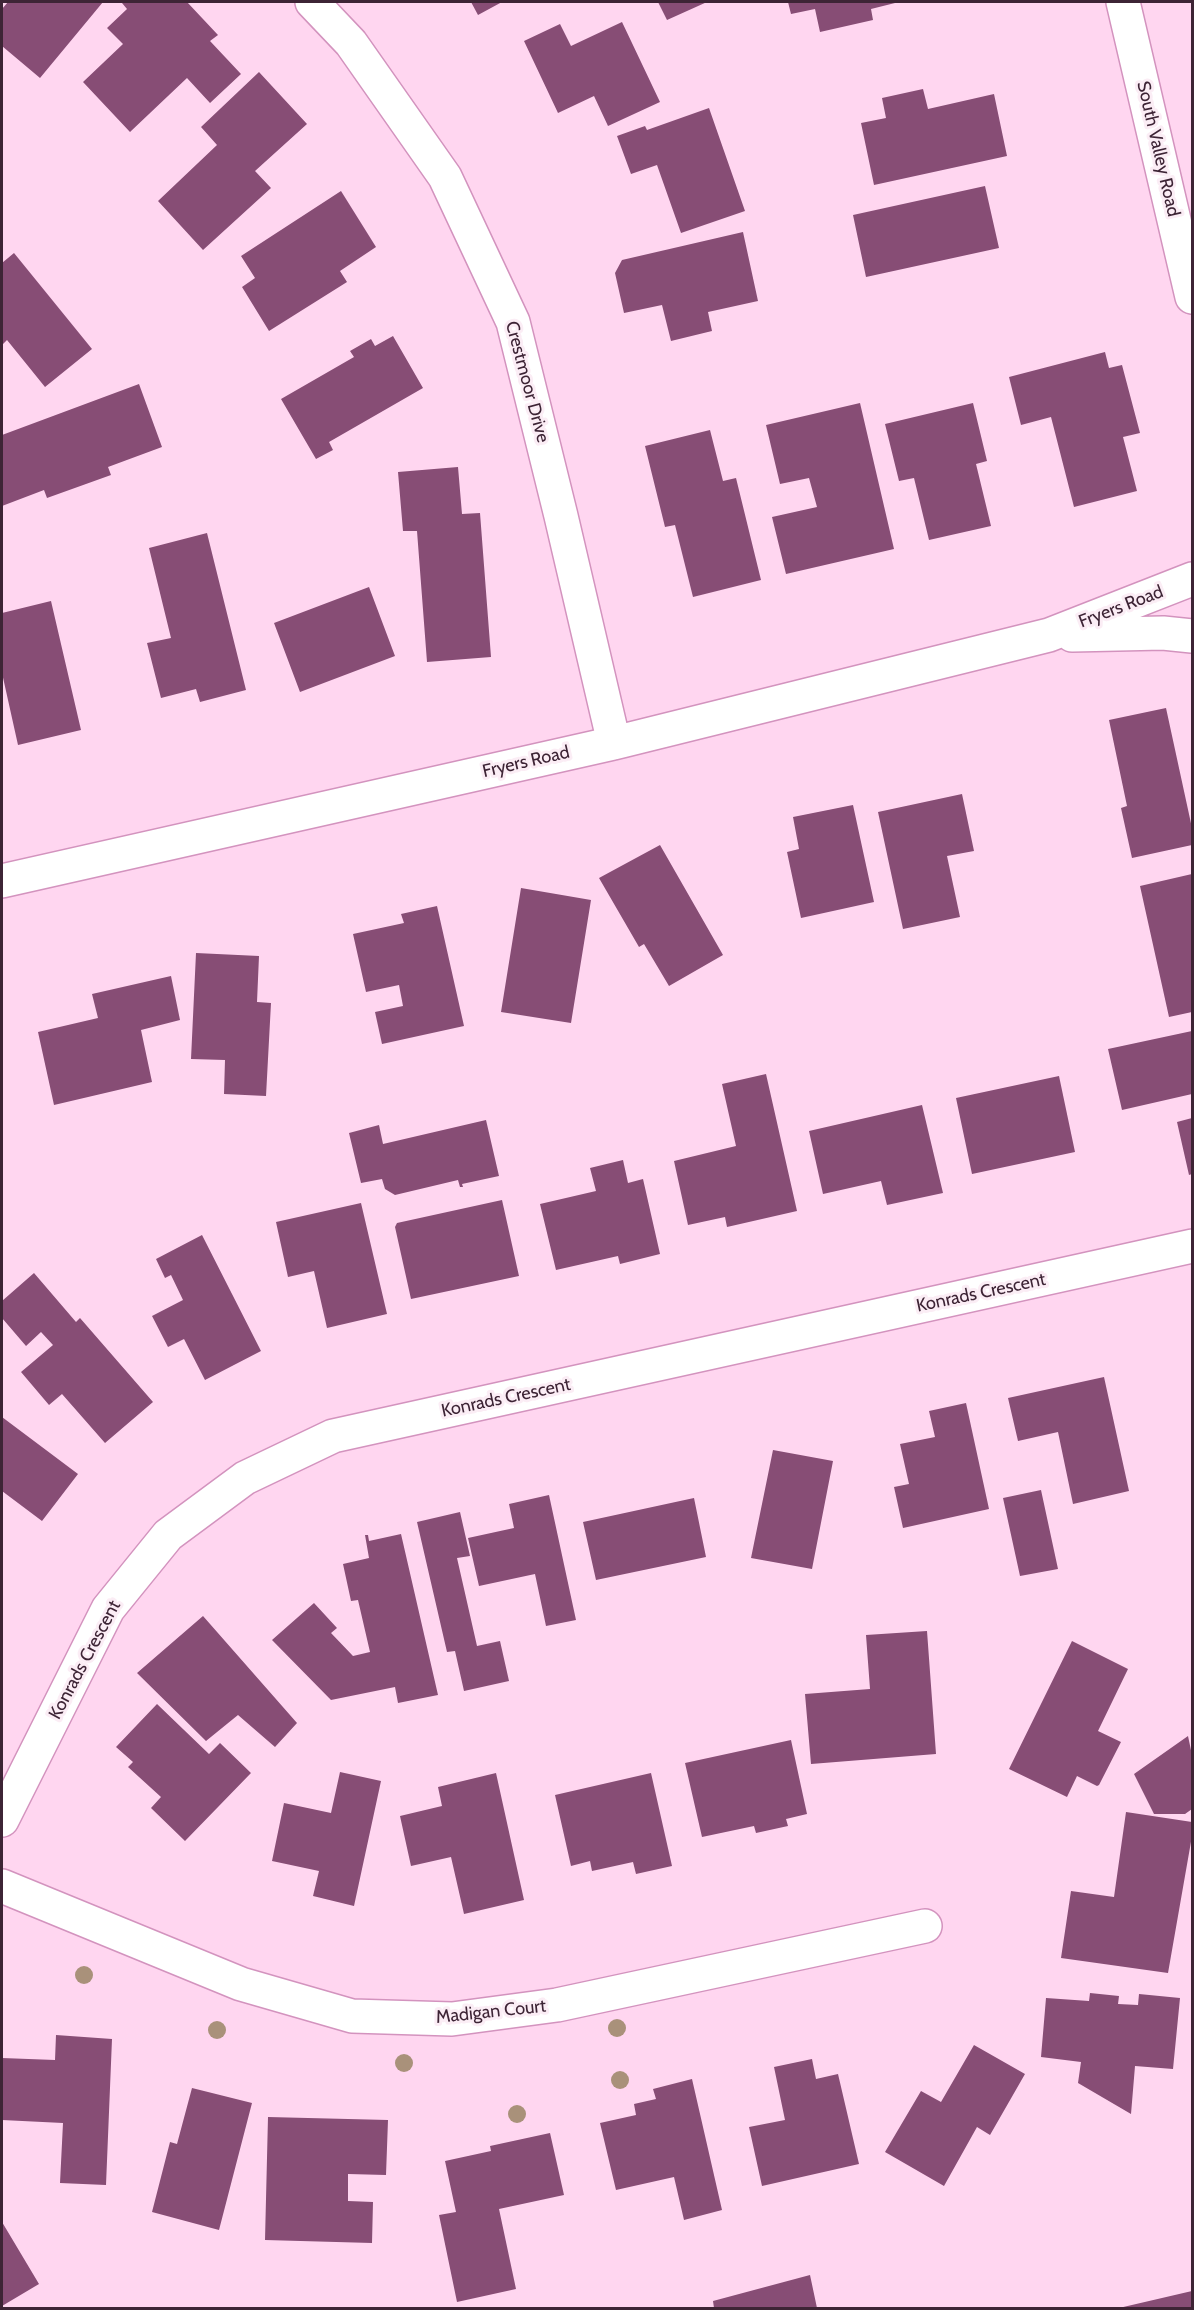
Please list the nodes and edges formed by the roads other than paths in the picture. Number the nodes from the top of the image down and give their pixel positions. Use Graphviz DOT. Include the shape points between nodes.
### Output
graph roads {
  1 [pos="312,2"];
  2 [pos="1122,2"];
  3 [pos="1192,297"];
  4 [pos="1192,579"];
  5 [pos="1049,635"];
  6 [pos="1192,636"];
  7 [pos="614,743"];
  8 [pos="2,881"];
  9 [pos="1192,1246"];
  10 [pos="2,1820"];
  11 [pos="2,1886"];
  12 [pos="925,1926"];
  1 -- 7 [label="street, Crestmoor Drive" via="351,43 445,177 513,322"];
  2 -- 3 [label="street, South Valley Road"];
  4 -- 5 [label="street, Fryers Road"];
  5 -- 6 [label="street, Fryers Road"];
  5 -- 7 [label="street, Fryers Road"];
  7 -- 8 [label="street, Fryers Road"];
  9 -- 10 [label="street, Konrads Crescent" via="333,1436 245,1478 168,1534 108,1608"];
  11 -- 12 [label="street, Madigan Court" via="241,1984 352,2016 452,2019 556,2005"];
}
